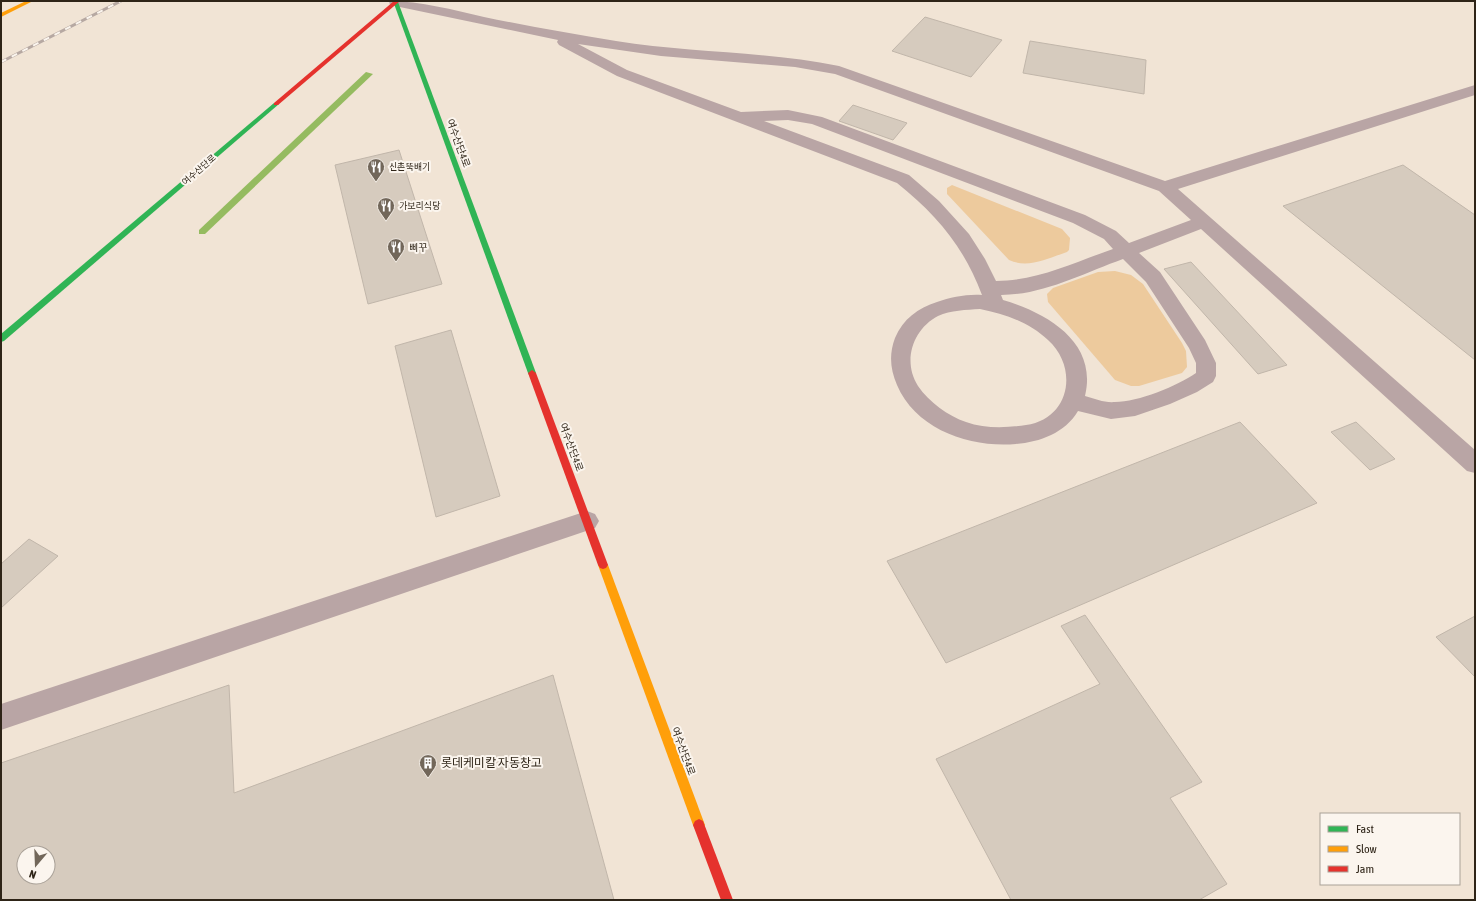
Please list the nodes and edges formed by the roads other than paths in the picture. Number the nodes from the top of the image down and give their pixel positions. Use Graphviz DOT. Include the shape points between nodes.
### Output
graph roads {
  1 [pos="30,1"];
  2 [pos="396,2"];
  3 [pos="1,15"];
  4 [pos="554,37"];
  5 [pos="1475,90"];
  6 [pos="739,117"];
  7 [pos="1165,187"];
  8 [pos="1204,222"];
  9 [pos="1127,250"];
  10 [pos="992,296"];
  11 [pos="1,339"];
  12 [pos="1074,402"];
  13 [pos="1475,464"];
  14 [pos="587,521"];
  15 [pos="1,717"];
  16 [pos="727,900"];
  1 -- 3 [label="street"];
  2 -- 4 [label="lane"];
  2 -- 11 [label="street, 여수산단로"];
  2 -- 14 [label="street, 여수산단4로"];
  4 -- 6 [label="lane" via="622,73"];
  4 -- 7 [label="lane" via="694,56 804,64 839,70"];
  5 -- 7 [label="lane"];
  6 -- 9 [label="lane" via="788,115 816,120 1079,219 1102,229"];
  6 -- 10 [label="lane" via="903,179 921,194 964,241 980,267"];
  7 -- 8 [label="lane"];
  8 -- 9 [label="lane"];
  8 -- 13 [label="lane"];
  9 -- 10 [label="lane" via="1035,284 1013,288"];
  9 -- 12 [label="lane" via="1154,277 1198,345 1206,363 1206,376 1196,384 1129,410 1110,411"];
  10 -- 12 [label="lane" via="1008,307 1035,319 1058,336 1072,357 1079,380"];
  10 -- 12 [label="lane" via="980,302 952,304 929,312 912,326 902,344 900,365 908,387 924,408 948,424 977,434 1008,437 1037,433 1060,420"];
  14 -- 15 [label="lane"];
  14 -- 16 [label="street, 여수산단4로"];
}
